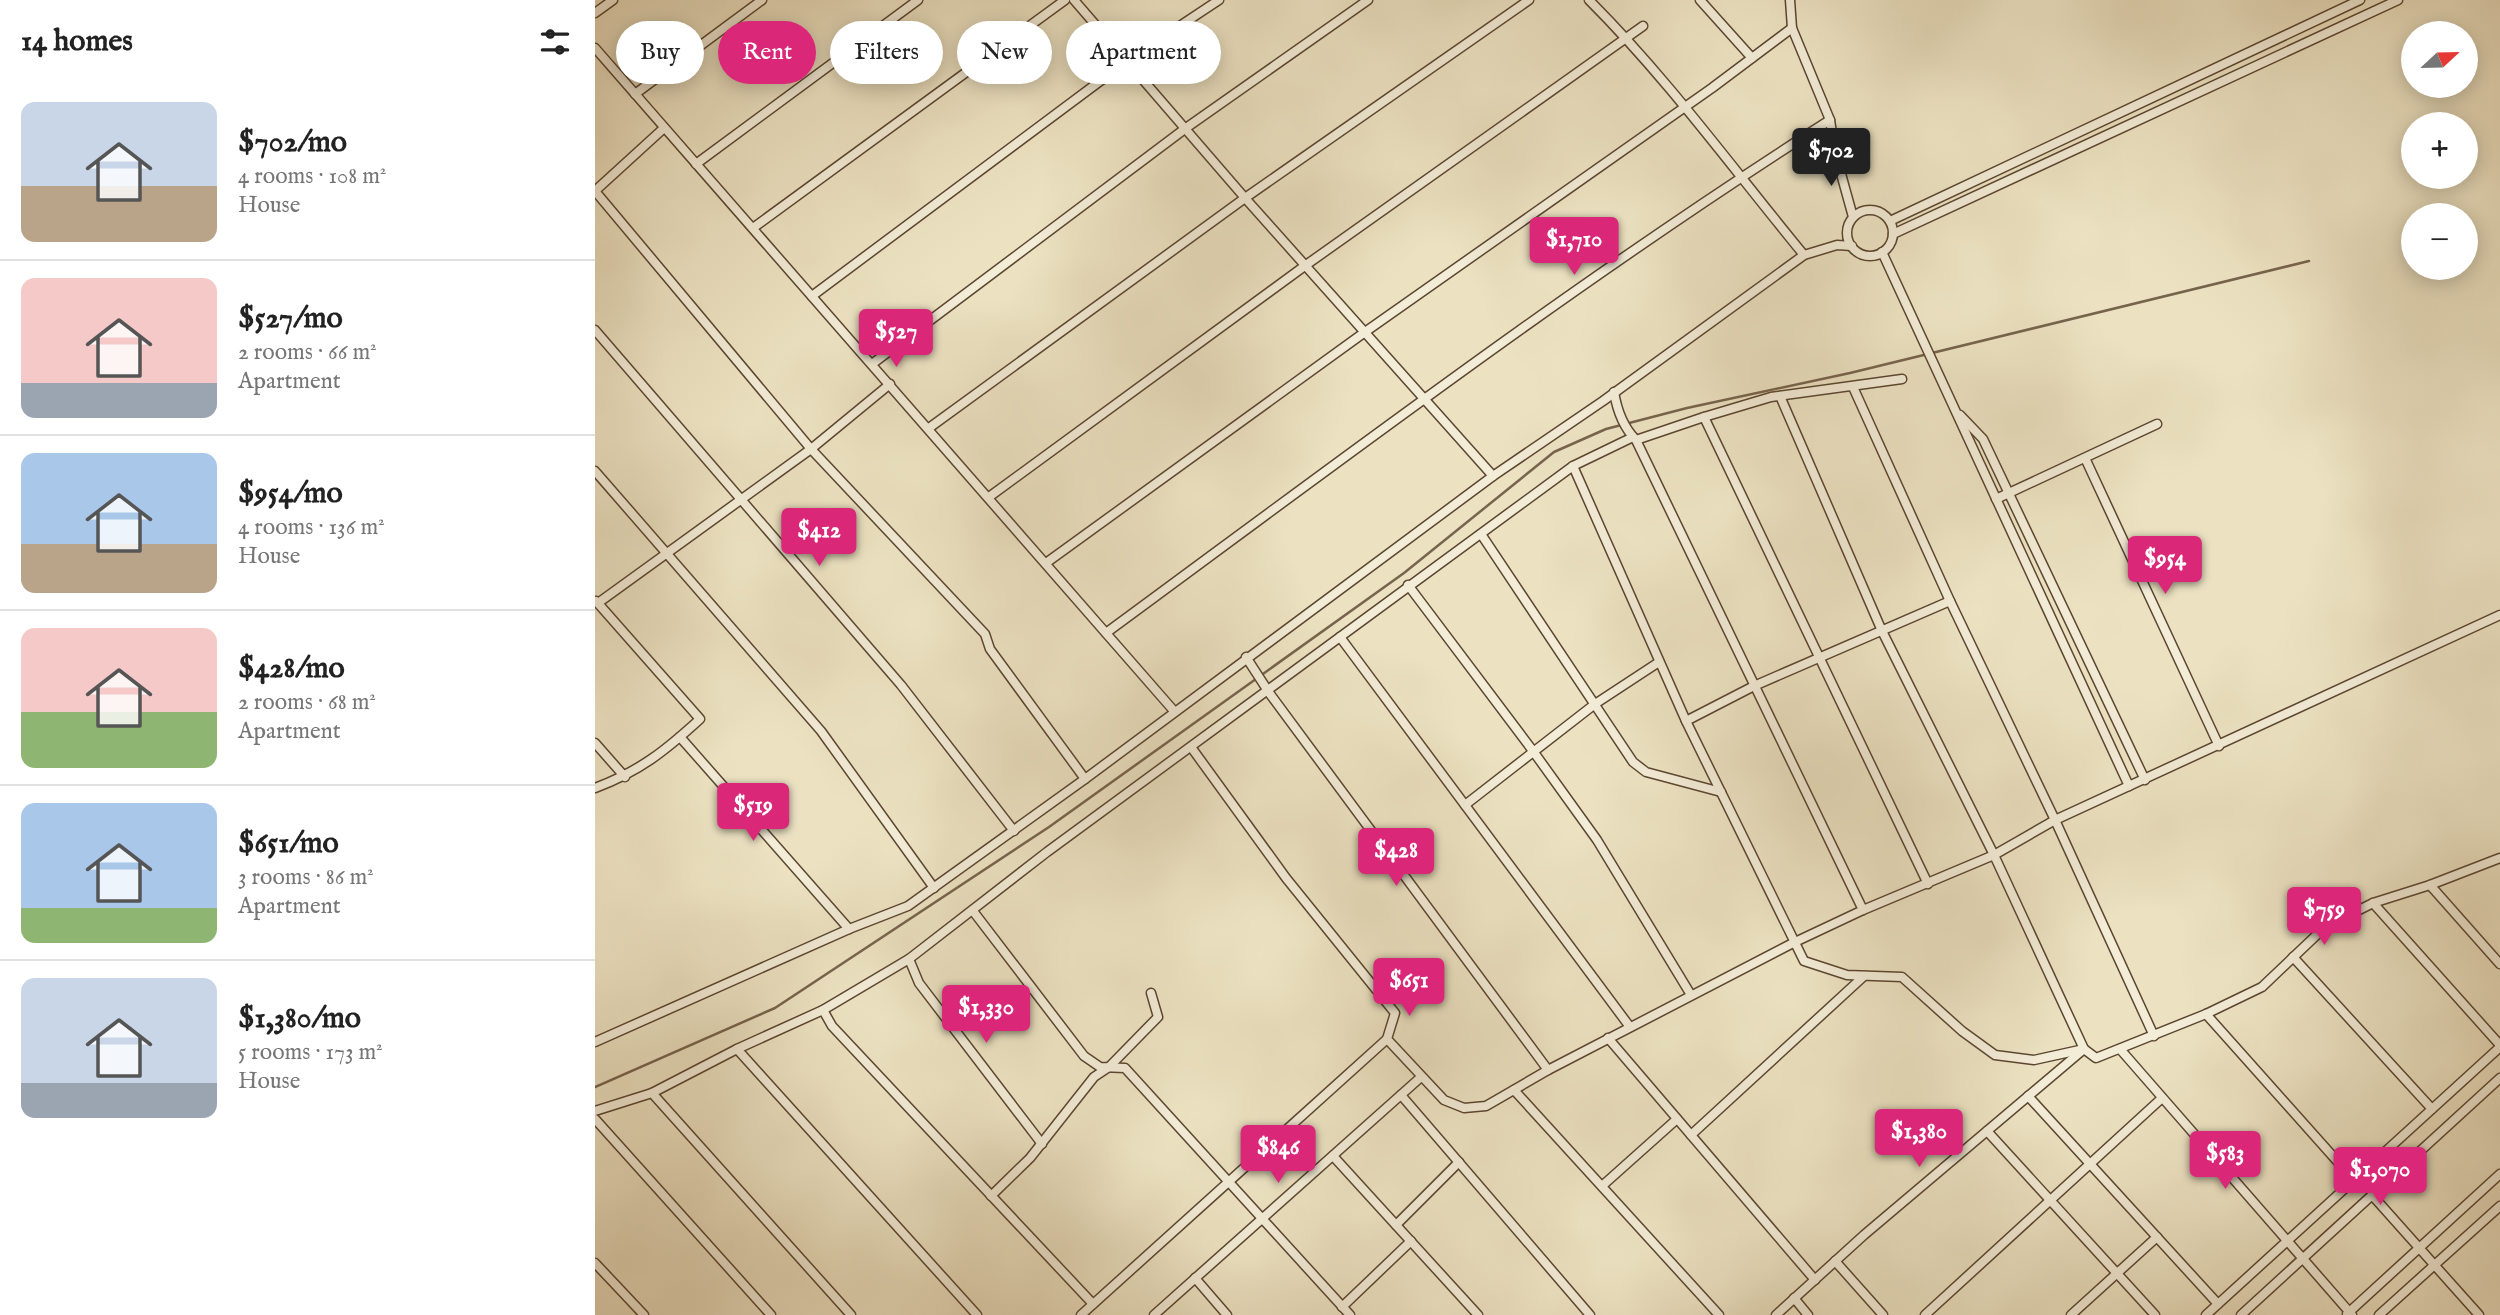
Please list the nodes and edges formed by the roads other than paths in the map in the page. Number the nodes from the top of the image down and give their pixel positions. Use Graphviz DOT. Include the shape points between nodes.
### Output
graph roads {
  1 [pos="613,0"];
  2 [pos="762,0"];
  3 [pos="918,0"];
  4 [pos="1065,0"];
  5 [pos="1074,0"];
  6 [pos="1219,0"];
  7 [pos="1368,0"];
  8 [pos="1529,0"];
  9 [pos="1589,0"];
  10 [pos="1700,0"];
  11 [pos="1790,0"];
  12 [pos="2360,0"];
  13 [pos="2398,0"];
  14 [pos="595,13"];
  15 [pos="1092,21"];
  16 [pos="1187,21"];
  17 [pos="1643,26"];
  18 [pos="1792,28"];
  19 [pos="1627,37"];
  20 [pos="595,48"];
  21 [pos="1752,58"];
  22 [pos="1096,84"];
  23 [pos="1147,84"];
  24 [pos="635,94"];
  25 [pos="1686,106"];
  26 [pos="1830,120"];
  27 [pos="664,128"];
  28 [pos="1186,128"];
  29 [pos="696,164"];
  30 [pos="1740,177"];
  31 [pos="595,191"];
  32 [pos="1245,198"];
  33 [pos="1853,217"];
  34 [pos="1890,221"];
  35 [pos="753,228"];
  36 [pos="1893,234"];
  37 [pos="1852,246"];
  38 [pos="1882,252"];
  39 [pos="1804,255"];
  40 [pos="1306,265"];
  41 [pos="812,296"];
  42 [pos="595,330"];
  43 [pos="1365,332"];
  44 [pos="872,364"];
  45 [pos="1902,379"];
  46 [pos="890,384"];
  47 [pos="1853,387"];
  48 [pos="1614,392"];
  49 [pos="1780,396"];
  50 [pos="1424,399"];
  51 [pos="1955,409"];
  52 [pos="1704,417"];
  53 [pos="2157,424"];
  54 [pos="929,428"];
  55 [pos="1633,437"];
  56 [pos="811,449"];
  57 [pos="2085,457"];
  58 [pos="1573,466"];
  59 [pos="595,471"];
  60 [pos="1493,476"];
  61 [pos="2009,493"];
  62 [pos="989,498"];
  63 [pos="741,499"];
  64 [pos="1996,499"];
  65 [pos="1481,534"];
  66 [pos="667,554"];
  67 [pos="1046,563"];
  68 [pos="1408,586"];
  69 [pos="1951,601"];
  70 [pos="596,602"];
  71 [pos="2500,614"];
  72 [pos="1882,631"];
  73 [pos="1106,633"];
  74 [pos="1340,637"];
  75 [pos="1246,657"];
  76 [pos="1821,657"];
  77 [pos="1659,662"];
  78 [pos="1753,685"];
  79 [pos="1267,689"];
  80 [pos="1595,704"];
  81 [pos="1174,711"];
  82 [pos="1686,721"];
  83 [pos="680,737"];
  84 [pos="595,743"];
  85 [pos="2219,746"];
  86 [pos="1191,747"];
  87 [pos="1533,751"];
  88 [pos="625,777"];
  89 [pos="1085,779"];
  90 [pos="2145,780"];
  91 [pos="2129,786"];
  92 [pos="595,789"];
  93 [pos="1721,792"];
  94 [pos="1465,805"];
  95 [pos="2055,820"];
  96 [pos="1014,831"];
  97 [pos="1994,855"];
  98 [pos="2500,858"];
  99 [pos="1928,884"];
  100 [pos="2430,885"];
  101 [pos="934,888"];
  102 [pos="2373,903"];
  103 [pos="1863,910"];
  104 [pos="973,911"];
  105 [pos="849,929"];
  106 [pos="1795,942"];
  107 [pos="2293,957"];
  108 [pos="909,959"];
  109 [pos="2500,964"];
  110 [pos="1864,976"];
  111 [pos="1151,993"];
  112 [pos="1691,995"];
  113 [pos="823,1010"];
  114 [pos="2206,1014"];
  115 [pos="1630,1027"];
  116 [pos="2154,1036"];
  117 [pos="1608,1038"];
  118 [pos="1387,1039"];
  119 [pos="595,1042"];
  120 [pos="2500,1046"];
  121 [pos="737,1049"];
  122 [pos="2084,1049"];
  123 [pos="2120,1049"];
  124 [pos="1109,1067"];
  125 [pos="1548,1070"];
  126 [pos="1421,1077"];
  127 [pos="2500,1078"];
  128 [pos="1514,1090"];
  129 [pos="652,1093"];
  130 [pos="1401,1095"];
  131 [pos="2028,1096"];
  132 [pos="2162,1098"];
  133 [pos="2432,1110"];
  134 [pos="595,1111"];
  135 [pos="595,1119"];
  136 [pos="1677,1119"];
  137 [pos="1987,1131"];
  138 [pos="1691,1135"];
  139 [pos="1042,1144"];
  140 [pos="1333,1156"];
  141 [pos="1458,1162"];
  142 [pos="2090,1164"];
  143 [pos="2500,1174"];
  144 [pos="2354,1180"];
  145 [pos="1229,1182"];
  146 [pos="1602,1186"];
  147 [pos="2372,1195"];
  148 [pos="991,1196"];
  149 [pos="2050,1200"];
  150 [pos="2500,1206"];
  151 [pos="1262,1218"];
  152 [pos="1396,1225"];
  153 [pos="2157,1237"];
  154 [pos="1411,1241"];
  155 [pos="2287,1241"];
  156 [pos="2419,1248"];
  157 [pos="2303,1258"];
  158 [pos="1835,1261"];
  159 [pos="595,1263"];
  160 [pos="2434,1265"];
  161 [pos="2117,1273"];
  162 [pos="1195,1278"];
  163 [pos="1815,1280"];
  164 [pos="1794,1298"];
  165 [pos="1093,1304"];
  166 [pos="2218,1304"];
  167 [pos="1342,1307"];
  168 [pos="2349,1314"];
  169 [pos="643,1315"];
  170 [pos="771,1315"];
  171 [pos="851,1315"];
  172 [pos="978,1315"];
  173 [pos="1081,1315"];
  174 [pos="1154,1315"];
  175 [pos="1227,1315"];
  176 [pos="1350,1315"];
  177 [pos="1478,1315"];
  178 [pos="1590,1315"];
  179 [pos="1719,1315"];
  180 [pos="1776,1315"];
  181 [pos="1808,1315"];
  182 [pos="1883,1315"];
  183 [pos="1925,1315"];
  184 [pos="2071,1315"];
  185 [pos="2155,1315"];
  186 [pos="2206,1315"];
  187 [pos="2241,1315"];
  188 [pos="2379,1315"];
  189 [pos="2479,1315"];
  1 -- 14 [label="street"];
  2 -- 24 [label="street"];
  3 -- 29 [label="street"];
  4 -- 35 [label="street"];
  5 -- 15 [label="street"];
  6 -- 16 [label="street"];
  7 -- 28 [label="street"];
  8 -- 32 [label="street"];
  9 -- 19 [label="street"];
  10 -- 21 [label="street"];
  11 -- 18 [label="street"];
  12 -- 34 [label="street"];
  13 -- 36 [label="street"];
  17 -- 19 [label="street"];
  18 -- 21 [label="street"];
  18 -- 26 [label="street"];
  19 -- 25 [label="street"];
  19 -- 40 [label="street"];
  20 -- 24 [label="street"];
  21 -- 25 [label="street"];
  22 -- 41 [label="street"];
  23 -- 28 [label="street"];
  24 -- 27 [label="street"];
  25 -- 30 [label="street"];
  25 -- 43 [label="street"];
  26 -- 30 [label="street"];
  26 -- 33 [label="street"];
  27 -- 29 [label="street"];
  27 -- 31 [label="street"];
  28 -- 32 [label="street"];
  28 -- 44 [label="street"];
  29 -- 35 [label="street"];
  30 -- 39 [label="street"];
  30 -- 50 [label="street"];
  31 -- 56 [label="street"];
  32 -- 40 [label="street"];
  32 -- 54 [label="street"];
  33 -- 34 [label="street" via="1869,210"];
  33 -- 37 [label="street" via="1848,230"];
  34 -- 36 [label="street"];
  35 -- 41 [label="street"];
  36 -- 38 [label="street"];
  37 -- 38 [label="street" via="1869,256"];
  37 -- 39 [label="street" via="1837,245"];
  38 -- 51 [label="street"];
  39 -- 48 [label="street"];
  40 -- 43 [label="street"];
  40 -- 62 [label="street"];
  41 -- 44 [label="street"];
  42 -- 63 [label="street"];
  43 -- 50 [label="street"];
  43 -- 67 [label="street"];
  44 -- 46 [label="street"];
  45 -- 47 [label="street"];
  46 -- 54 [label="street"];
  46 -- 56 [label="street"];
  47 -- 49 [label="street"];
  47 -- 69 [label="street"];
  48 -- 55 [label="street" via="1617,409"];
  48 -- 60 [label="street"];
  49 -- 52 [label="street"];
  49 -- 72 [label="street"];
  50 -- 60 [label="street"];
  50 -- 73 [label="street"];
  51 -- 61 [label="street" via="1983,439"];
  51 -- 64 [label="street"];
  52 -- 55 [label="street"];
  52 -- 76 [label="street"];
  53 -- 57 [label="street"];
  54 -- 62 [label="street"];
  55 -- 58 [label="street"];
  55 -- 78 [label="street"];
  56 -- 63 [label="street"];
  56 -- 89 [label="street" via="985,634 990,649"];
  57 -- 61 [label="street"];
  57 -- 85 [label="street"];
  58 -- 65 [label="street"];
  58 -- 77 [label="street"];
  59 -- 66 [label="street"];
  60 -- 75 [label="street"];
  61 -- 64 [label="street"];
  61 -- 90 [label="street"];
  62 -- 67 [label="street"];
  63 -- 66 [label="street"];
  63 -- 96 [label="street" via="901,685"];
  64 -- 91 [label="street"];
  65 -- 68 [label="street"];
  65 -- 80 [label="street"];
  66 -- 70 [label="street"];
  66 -- 101 [label="street" via="821,730"];
  67 -- 73 [label="street"];
  68 -- 74 [label="street"];
  68 -- 87 [label="street"];
  69 -- 72 [label="street"];
  69 -- 95 [label="street"];
  70 -- 83 [label="street" via="700,719"];
  71 -- 85 [label="street"];
  72 -- 76 [label="street"];
  72 -- 97 [label="street"];
  73 -- 81 [label="street"];
  74 -- 79 [label="street"];
  74 -- 94 [label="street"];
  75 -- 79 [label="street"];
  75 -- 81 [label="street"];
  76 -- 78 [label="street"];
  76 -- 99 [label="street"];
  77 -- 80 [label="street"];
  77 -- 82 [label="street"];
  78 -- 82 [label="street"];
  78 -- 103 [label="street"];
  79 -- 86 [label="street"];
  79 -- 125 [label="street"];
  80 -- 87 [label="street"];
  80 -- 93 [label="street" via="1633,762 1646,772"];
  81 -- 89 [label="street"];
  82 -- 93 [label="street"];
  83 -- 88 [label="street"];
  83 -- 105 [label="street"];
  84 -- 88 [label="street"];
  85 -- 90 [label="street"];
  86 -- 104 [label="street"];
  86 -- 118 [label="street" via="1286,878 1395,1013"];
  87 -- 94 [label="street"];
  87 -- 112 [label="street" via="1597,840"];
  88 -- 92 [label="street"];
  89 -- 96 [label="street"];
  90 -- 91 [label="street"];
  91 -- 95 [label="street"];
  93 -- 106 [label="street"];
  94 -- 115 [label="street"];
  95 -- 97 [label="street"];
  95 -- 116 [label="street"];
  96 -- 101 [label="street"];
  97 -- 99 [label="street"];
  97 -- 122 [label="street"];
  98 -- 100 [label="street"];
  99 -- 103 [label="street"];
  100 -- 102 [label="street"];
  100 -- 109 [label="street"];
  101 -- 105 [label="street" via="908,906"];
  102 -- 107 [label="street" via="2325,927"];
  102 -- 120 [label="street"];
  103 -- 106 [label="street"];
  104 -- 108 [label="street"];
  104 -- 124 [label="street" via="1084,1056 1100,1067"];
  105 -- 119 [label="street"];
  106 -- 110 [label="street" via="1804,961"];
  106 -- 112 [label="street"];
  107 -- 114 [label="street" via="2262,987"];
  107 -- 133 [label="street"];
  108 -- 113 [label="street"];
  108 -- 139 [label="street" via="919,983"];
  110 -- 122 [label="street" via="1902,977 1994,1055 2034,1060"];
  110 -- 138 [label="street"];
  111 -- 124 [label="street" via="1158,1017"];
  112 -- 115 [label="street"];
  113 -- 121 [label="street"];
  113 -- 148 [label="street" via="832,1026"];
  114 -- 116 [label="street"];
  114 -- 144 [label="street"];
  115 -- 117 [label="street"];
  116 -- 123 [label="street"];
  117 -- 125 [label="street"];
  117 -- 136 [label="street"];
  118 -- 126 [label="street"];
  118 -- 145 [label="street"];
  120 -- 133 [label="street"];
  121 -- 129 [label="street"];
  121 -- 172 [label="street"];
  122 -- 123 [label="street" via="2096,1058"];
  122 -- 131 [label="street"];
  123 -- 132 [label="street"];
  124 -- 139 [label="street" via="1094,1077"];
  124 -- 145 [label="street" via="1125,1068"];
  125 -- 128 [label="street"];
  126 -- 128 [label="street" via="1444,1100 1464,1108 1486,1106"];
  126 -- 130 [label="street"];
  127 -- 147 [label="street"];
  128 -- 146 [label="street"];
  129 -- 134 [label="street"];
  129 -- 171 [label="street"];
  130 -- 140 [label="street"];
  130 -- 141 [label="street"];
  131 -- 137 [label="street"];
  131 -- 142 [label="street"];
  132 -- 142 [label="street"];
  132 -- 155 [label="street"];
  133 -- 144 [label="street"];
  135 -- 170 [label="street"];
  136 -- 138 [label="street"];
  136 -- 146 [label="street"];
  137 -- 149 [label="street"];
  137 -- 158 [label="street"];
  138 -- 163 [label="street"];
  139 -- 148 [label="street"];
  140 -- 151 [label="street"];
  140 -- 152 [label="street"];
  141 -- 152 [label="street"];
  141 -- 178 [label="street"];
  142 -- 149 [label="street"];
  142 -- 153 [label="street"];
  143 -- 156 [label="street"];
  144 -- 155 [label="street"];
  145 -- 151 [label="street"];
  145 -- 165 [label="street"];
  146 -- 179 [label="street"];
  147 -- 156 [label="street"];
  147 -- 157 [label="street"];
  148 -- 165 [label="street"];
  149 -- 161 [label="street"];
  149 -- 183 [label="street"];
  150 -- 160 [label="street"];
  151 -- 162 [label="street"];
  151 -- 167 [label="street"];
  152 -- 154 [label="street"];
  153 -- 161 [label="street"];
  153 -- 166 [label="street"];
  154 -- 167 [label="street"];
  154 -- 177 [label="street"];
  155 -- 157 [label="street"];
  155 -- 166 [label="street"];
  156 -- 160 [label="street"];
  156 -- 168 [label="street"];
  157 -- 168 [label="street"];
  157 -- 187 [label="street"];
  158 -- 163 [label="street"];
  158 -- 182 [label="street"];
  159 -- 169 [label="street"];
  160 -- 188 [label="street"];
  160 -- 189 [label="street"];
  161 -- 184 [label="street"];
  161 -- 185 [label="street"];
  162 -- 174 [label="street"];
  162 -- 175 [label="street"];
  163 -- 164 [label="street"];
  164 -- 180 [label="street"];
  164 -- 181 [label="street"];
  165 -- 173 [label="street"];
  166 -- 186 [label="street"];
  167 -- 176 [label="street"];
}
